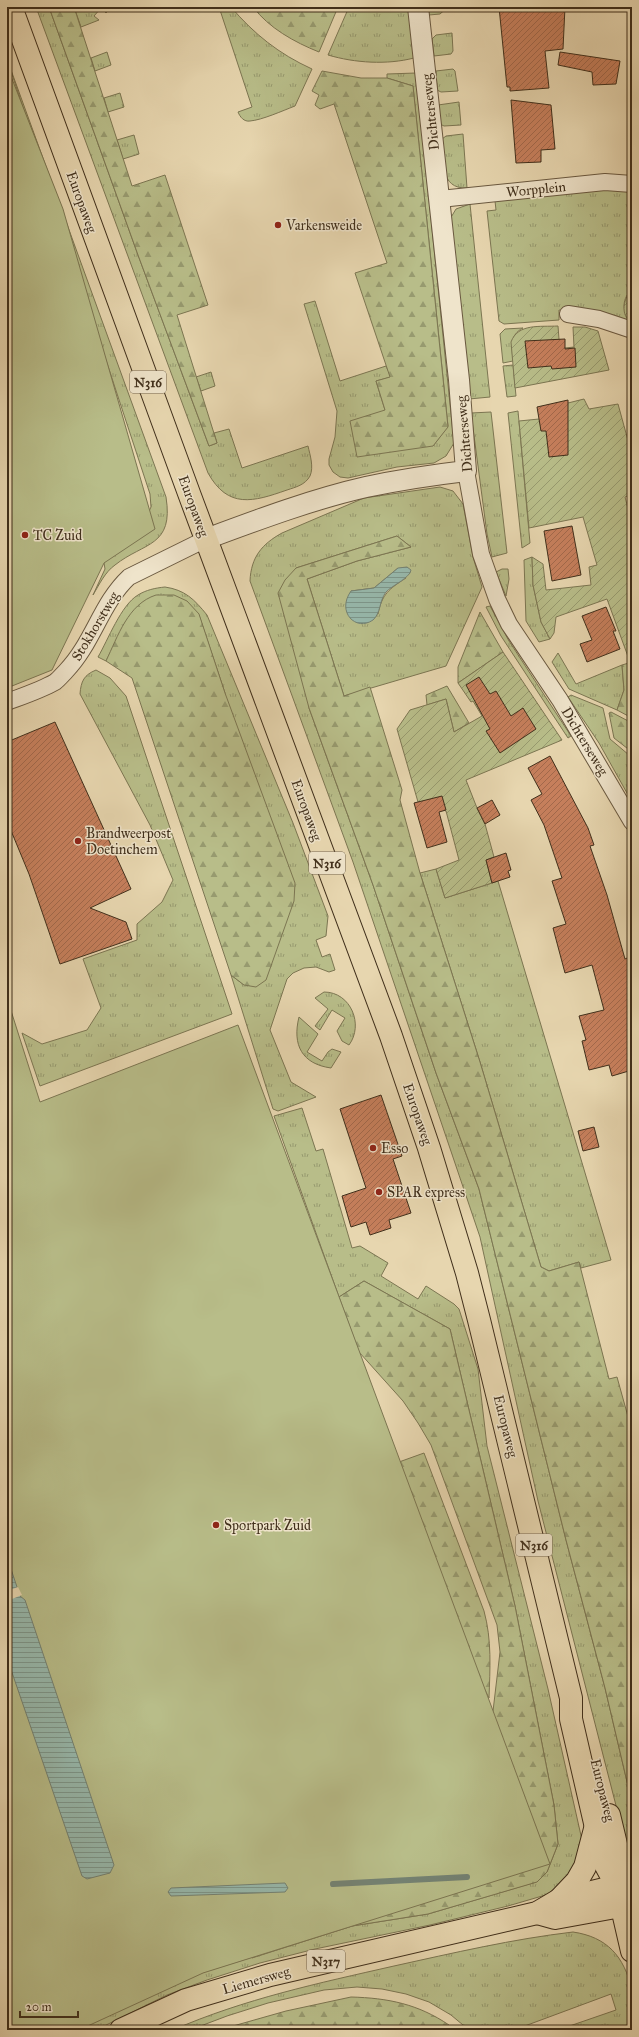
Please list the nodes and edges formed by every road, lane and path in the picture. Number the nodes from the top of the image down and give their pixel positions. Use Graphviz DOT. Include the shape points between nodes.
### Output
graph roads {
  1 [pos="11,7"];
  2 [pos="418,7"];
  3 [pos="632,184"];
  4 [pos="440,199"];
  5 [pos="568,314"];
  6 [pos="632,330"];
  7 [pos="466,471"];
  8 [pos="206,539"];
  9 [pos="7,702"];
  10 [pos="632,822"];
  11 [pos="571,1698"];
  12 [pos="597,1824"];
  13 [pos="619,1896"];
  14 [pos="559,1900"];
  15 [pos="537,1913"];
  16 [pos="632,1950"];
  17 [pos="121,2030"];
  1 -- 8 [label="main road, Europaweg / N316"];
  2 -- 4 [label="street, Dichterseweg"];
  3 -- 4 [label="street, Worpplein" via="605,182"];
  4 -- 7 [label="street, Dichterseweg" via="460,387"];
  5 -- 6 [label="street" via="599,319"];
  7 -- 8 [label="street" via="365,487"];
  7 -- 10 [label="street, Dichterseweg" via="481,554 497,599 509,624 560,700"];
  8 -- 9 [label="street, Stokhorstweg" via="129,577 108,603 85,648 60,677"];
  8 -- 11 [label="main road, Europaweg / N316" via="391,1036 429,1148 470,1285"];
  11 -- 12 [label="main road, Europaweg / N316" via="571,1719"];
  11 -- 13 [label="main road, Europaweg / N316" via="584,1715 619,1857"];
  12 -- 13 [label="main road, Europaweg / N316" via="604,1862"];
  12 -- 14 [label="main road" via="585,1867 577,1881"];
  13 -- 14 [label="main road, Liemersweg / N317"];
  13 -- 15 [label="main road, Liemersweg / N317" via="555,1918"];
  13 -- 16 [label="main road, Europaweg / N316"];
  14 -- 15 [label="main road, Liemersweg / N317"];
  15 -- 17 [label="main road, Liemersweg / N317" via="270,1975 186,2000"];
}
